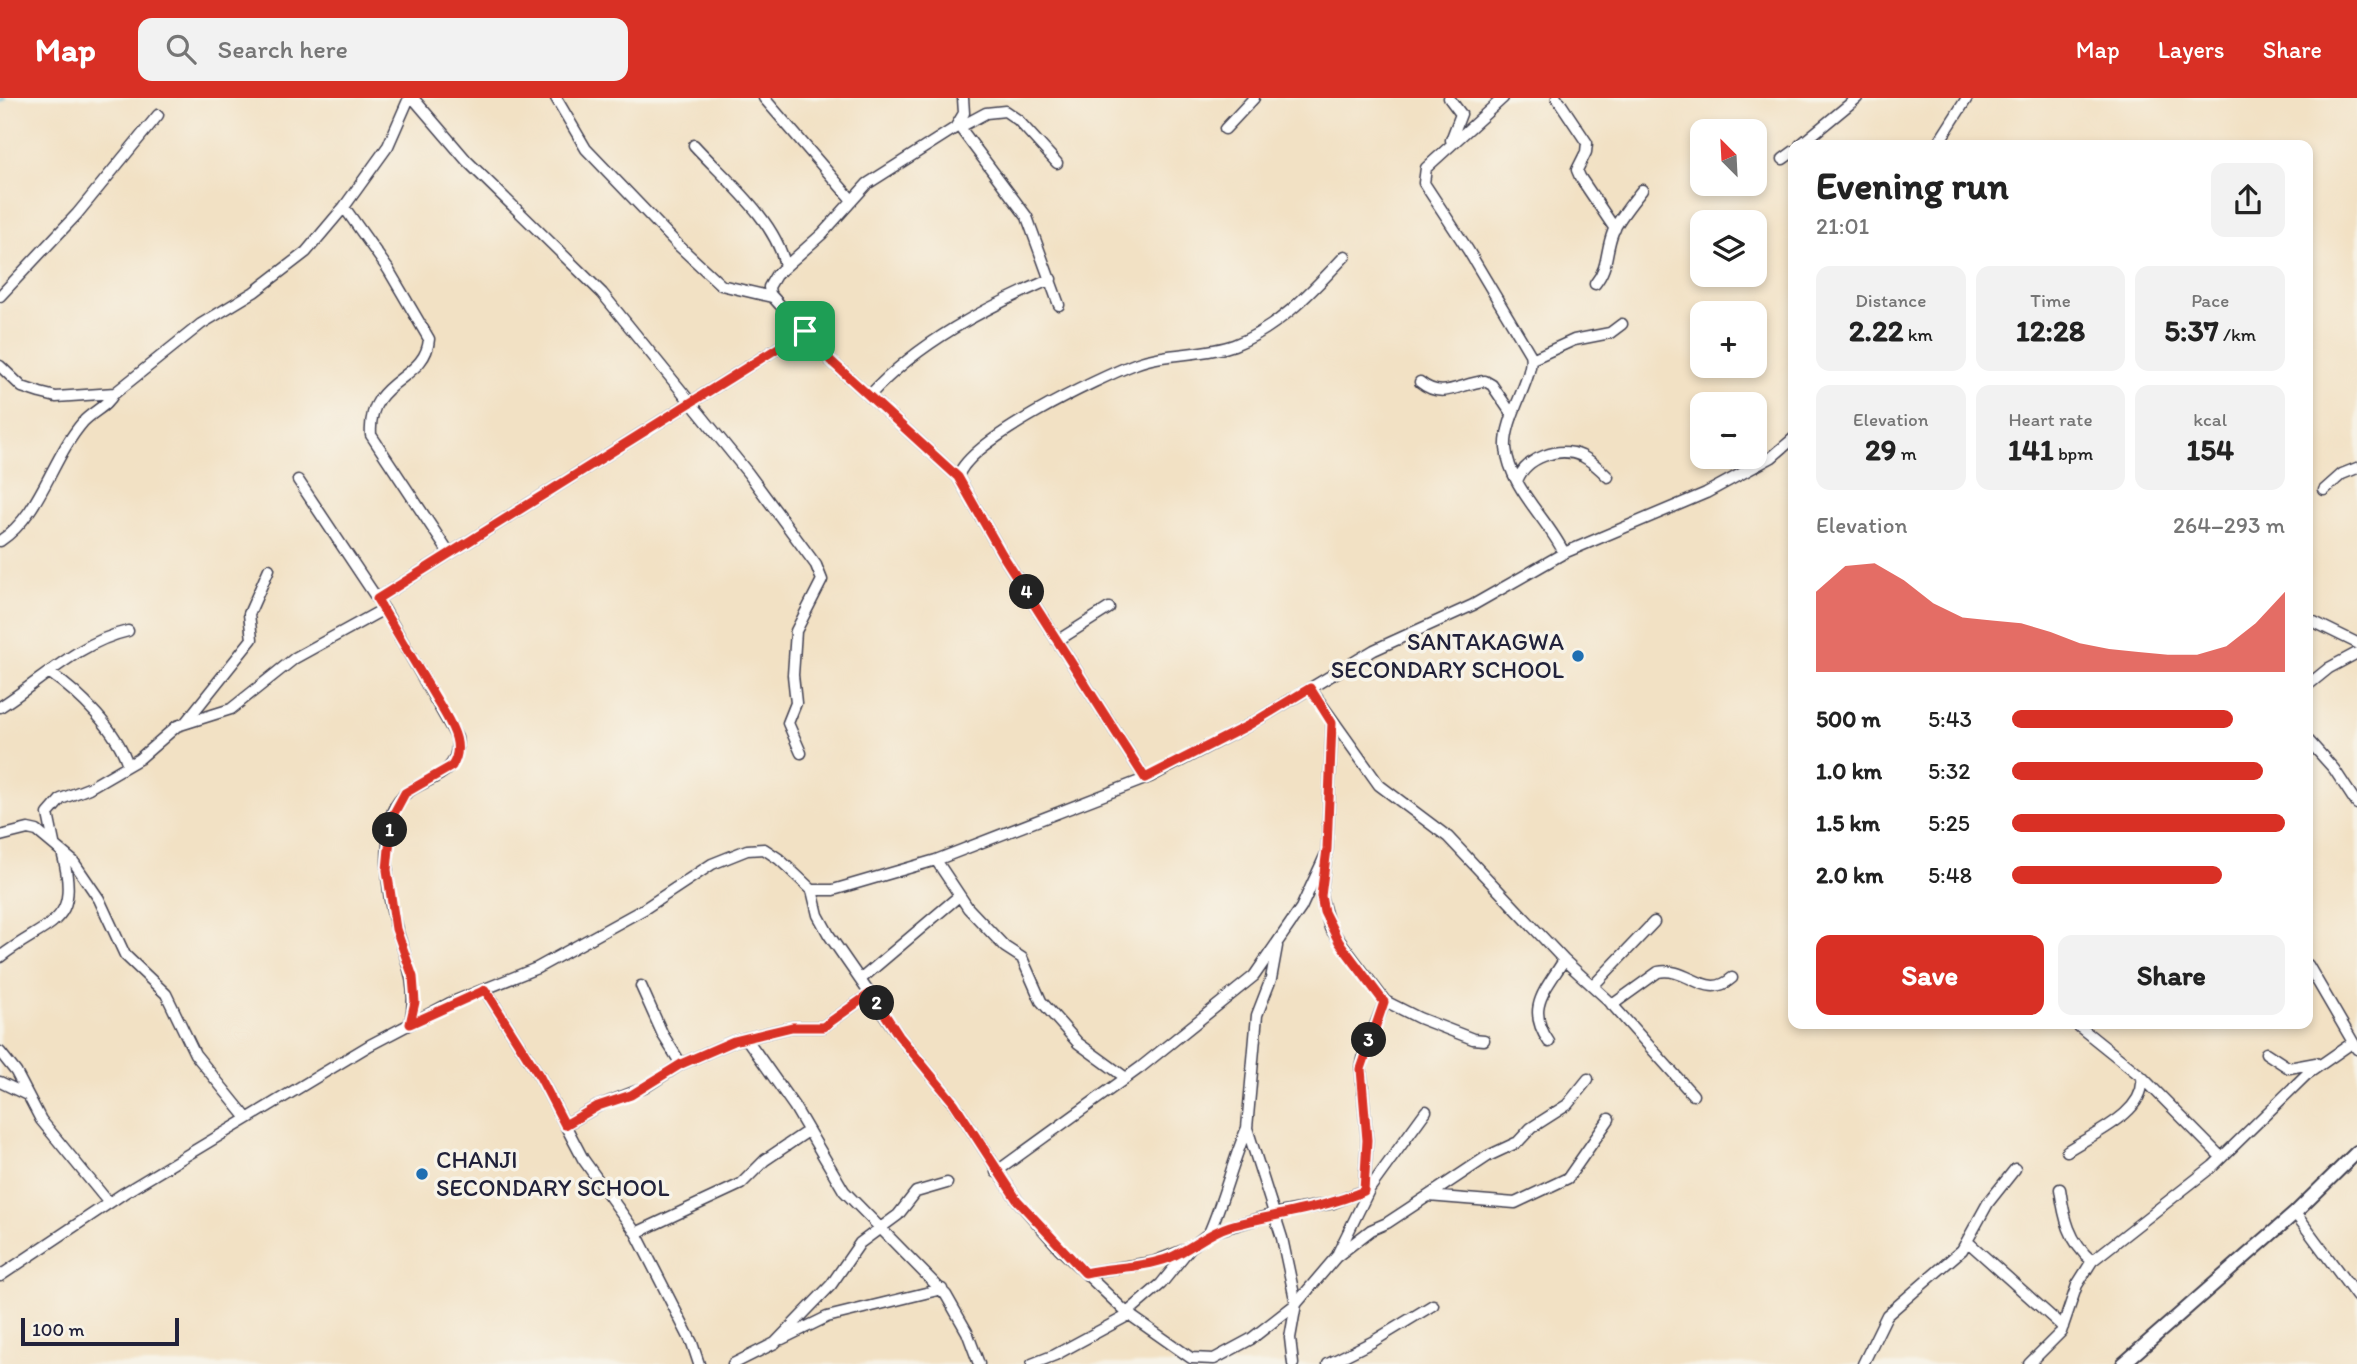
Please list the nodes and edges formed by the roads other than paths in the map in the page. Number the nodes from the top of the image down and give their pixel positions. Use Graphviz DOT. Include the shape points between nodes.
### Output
graph roads {
  1 [pos="396,98"];
  2 [pos="556,98"];
  3 [pos="764,98"];
  4 [pos="963,98"];
  5 [pos="1254,98"];
  6 [pos="1449,98"];
  7 [pos="1503,98"];
  8 [pos="1557,98"];
  9 [pos="1857,98"];
  10 [pos="1967,98"];
  11 [pos="409,101"];
  12 [pos="1845,102"];
  13 [pos="158,116"];
  14 [pos="959,126"];
  15 [pos="1225,129"];
  16 [pos="1805,140"];
  17 [pos="1940,140"];
  18 [pos="694,145"];
  19 [pos="1450,145"];
  20 [pos="1788,155"];
  21 [pos="1783,159"];
  22 [pos="1057,163"];
  23 [pos="1642,190"];
  24 [pos="851,199"];
  25 [pos="344,207"];
  26 [pos="1615,229"];
  27 [pos="1345,256"];
  28 [pos="785,265"];
  29 [pos="1051,279"];
  30 [pos="1595,284"];
  31 [pos="0,296"];
  32 [pos="772,297"];
  33 [pos="1059,305"];
  34 [pos="1622,324"];
  35 [pos="805,331"];
  36 [pos="1532,359"];
  37 [pos="0,366"];
  38 [pos="1420,382"];
  39 [pos="114,393"];
  40 [pos="870,395"];
  41 [pos="690,401"];
  42 [pos="1511,413"];
  43 [pos="1788,443"];
  44 [pos="2357,468"];
  45 [pos="958,477"];
  46 [pos="1608,477"];
  47 [pos="298,480"];
  48 [pos="1517,481"];
  49 [pos="2324,490"];
  50 [pos="0,541"];
  51 [pos="449,552"];
  52 [pos="1564,553"];
  53 [pos="269,569"];
  54 [pos="377,599"];
  55 [pos="1109,608"];
  56 [pos="384,610"];
  57 [pos="2313,621"];
  58 [pos="128,631"];
  59 [pos="1057,641"];
  60 [pos="2357,643"];
  61 [pos="2357,653"];
  62 [pos="50,673"];
  63 [pos="2313,680"];
  64 [pos="1310,688"];
  65 [pos="0,707"];
  66 [pos="184,723"];
  67 [pos="1332,723"];
  68 [pos="2313,746"];
  69 [pos="801,753"];
  70 [pos="128,765"];
  71 [pos="1145,778"];
  72 [pos="2357,804"];
  73 [pos="0,836"];
  74 [pos="58,846"];
  75 [pos="1326,854"];
  76 [pos="936,860"];
  77 [pos="811,891"];
  78 [pos="959,896"];
  79 [pos="1654,922"];
  80 [pos="1278,943"];
  81 [pos="0,957"];
  82 [pos="1564,960"];
  83 [pos="2313,974"];
  84 [pos="1732,978"];
  85 [pos="861,979"];
  86 [pos="641,986"];
  87 [pos="1593,986"];
  88 [pos="485,990"];
  89 [pos="871,993"];
  90 [pos="1384,1002"];
  91 [pos="1612,1005"];
  92 [pos="410,1024"];
  93 [pos="2082,1029"];
  94 [pos="746,1038"];
  95 [pos="1484,1040"];
  96 [pos="1549,1042"];
  97 [pos="2355,1046"];
  98 [pos="0,1052"];
  99 [pos="2266,1052"];
  100 [pos="2322,1062"];
  101 [pos="681,1064"];
  102 [pos="2142,1077"];
  103 [pos="1126,1078"];
  104 [pos="1588,1079"];
  105 [pos="0,1082"];
  106 [pos="27,1095"];
  107 [pos="1693,1096"];
  108 [pos="1426,1111"];
  109 [pos="246,1117"];
  110 [pos="1609,1119"];
  111 [pos="565,1125"];
  112 [pos="1247,1128"];
  113 [pos="808,1131"];
  114 [pos="2067,1151"];
  115 [pos="2357,1152"];
  116 [pos="2221,1157"];
  117 [pos="2015,1170"];
  118 [pos="996,1172"];
  119 [pos="947,1183"];
  120 [pos="1367,1189"];
  121 [pos="2060,1189"];
  122 [pos="1428,1196"];
  123 [pos="108,1203"];
  124 [pos="1274,1213"];
  125 [pos="2295,1213"];
  126 [pos="879,1228"];
  127 [pos="636,1233"];
  128 [pos="1209,1233"];
  129 [pos="1968,1242"];
  130 [pos="1190,1248"];
  131 [pos="1336,1257"];
  132 [pos="2092,1261"];
  133 [pos="1085,1273"];
  134 [pos="0,1276"];
  135 [pos="942,1289"];
  136 [pos="2357,1297"];
  137 [pos="1296,1304"];
  138 [pos="1433,1305"];
  139 [pos="1128,1314"];
  140 [pos="2063,1327"];
  141 [pos="775,1343"];
  142 [pos="1049,1361"];
  143 [pos="1201,1361"];
  144 [pos="1332,1363"];
  145 [pos="699,1364"];
  146 [pos="733,1364"];
  147 [pos="979,1364"];
  148 [pos="1032,1364"];
  149 [pos="1293,1364"];
  150 [pos="1863,1364"];
  151 [pos="2029,1364"];
  152 [pos="2123,1364"];
  1 -- 11 [label="street"];
  2 -- 32 [label="street" via="586,149 678,246 721,285"];
  3 -- 24 [label="street"];
  4 -- 14 [label="street"];
  5 -- 15 [label="street"];
  6 -- 19 [label="street" via="1461,114"];
  7 -- 19 [label="street"];
  8 -- 26 [label="street" via="1587,143 1577,170 1580,177"];
  9 -- 12 [label="street"];
  10 -- 17 [label="street"];
  11 -- 25 [label="street" via="388,146"];
  11 -- 41 [label="street" via="602,293"];
  12 -- 16 [label="street"];
  13 -- 31 [label="street" via="77,214"];
  14 -- 22 [label="street" via="986,113 1004,111"];
  14 -- 24 [label="street" via="887,170"];
  14 -- 29 [label="street" via="1027,217"];
  18 -- 28 [label="street" via="761,220 779,244"];
  19 -- 36 [label="street" via="1426,168 1424,183"];
  20 -- 21 [label="street"];
  23 -- 26 [label="street"];
  24 -- 28 [label="street" via="822,234"];
  25 -- 39 [label="street" via="306,252 254,292 201,324"];
  25 -- 51 [label="street" via="429,339 423,358 379,398 371,435"];
  26 -- 30 [label="street" via="1606,253 1606,269"];
  27 -- 45 [label="street" via="1303,301 1265,328 1234,345 1136,363 1061,398 973,456"];
  28 -- 32 [label="street" via="771,282"];
  29 -- 33 [label="street"];
  29 -- 40 [label="street" via="992,304 887,377"];
  32 -- 35 [label="street"];
  34 -- 36 [label="street" via="1610,333 1574,340"];
  35 -- 40 [label="street"];
  35 -- 41 [label="street"];
  36 -- 42 [label="street"];
  37 -- 39 [label="street" via="22,387 56,397"];
  38 -- 42 [label="street" via="1444,392 1485,382"];
  39 -- 50 [label="street" via="61,450 18,527"];
  40 -- 45 [label="street"];
  41 -- 51 [label="street"];
  41 -- 69 [label="street" via="821,574 819,588 796,631 796,703 788,723"];
  42 -- 48 [label="street" via="1506,452"];
  43 -- 52 [label="street" via="1772,457 1706,493"];
  44 -- 49 [label="street"];
  45 -- 59 [label="street"];
  46 -- 48 [label="street" via="1592,461 1562,453 1529,463"];
  47 -- 54 [label="street"];
  48 -- 52 [label="street"];
  51 -- 54 [label="street"];
  52 -- 64 [label="street" via="1473,605 1374,650"];
  53 -- 66 [label="street" via="249,614 252,639"];
  54 -- 56 [label="street"];
  55 -- 59 [label="street"];
  56 -- 66 [label="street" via="295,658 232,709"];
  56 -- 92 [label="street" via="454,729 458,748 452,766 405,793 392,817 387,870 396,929 413,977 415,1002"];
  57 -- 60 [label="street"];
  58 -- 62 [label="street" via="102,639"];
  59 -- 71 [label="street"];
  61 -- 63 [label="street"];
  62 -- 65 [label="street"];
  62 -- 70 [label="street" via="104,723 119,742"];
  64 -- 67 [label="street"];
  64 -- 71 [label="street"];
  66 -- 70 [label="street"];
  67 -- 75 [label="street"];
  67 -- 82 [label="street" via="1379,785 1448,837"];
  68 -- 72 [label="street"];
  70 -- 74 [label="street" via="53,806 48,821"];
  71 -- 76 [label="street"];
  73 -- 74 [label="street" via="32,829"];
  74 -- 81 [label="street" via="70,894 66,907 50,925"];
  74 -- 109 [label="street" via="99,899 125,956 166,994 195,1054"];
  75 -- 80 [label="street" via="1301,908"];
  75 -- 90 [label="street" via="1321,896 1324,912 1339,942"];
  76 -- 77 [label="street" via="833,890"];
  76 -- 78 [label="street"];
  77 -- 85 [label="street" via="818,915"];
  77 -- 88 [label="street" via="770,851 731,855 537,968"];
  78 -- 85 [label="street"];
  78 -- 103 [label="street" via="991,933 1022,958 1041,1001 1078,1043"];
  79 -- 87 [label="street"];
  80 -- 103 [label="street" via="1254,976"];
  80 -- 112 [label="street" via="1257,1015"];
  82 -- 87 [label="street"];
  82 -- 96 [label="street" via="1536,1013"];
  83 -- 97 [label="street"];
  84 -- 91 [label="street" via="1711,988 1690,977 1658,972"];
  85 -- 89 [label="street"];
  86 -- 101 [label="street"];
  87 -- 91 [label="street"];
  88 -- 92 [label="street"];
  88 -- 111 [label="street"];
  89 -- 94 [label="street" via="823,1027 792,1027"];
  89 -- 118 [label="street" via="899,1036 954,1103"];
  90 -- 95 [label="street"];
  90 -- 120 [label="street" via="1361,1069"];
  91 -- 107 [label="street"];
  92 -- 109 [label="street"];
  93 -- 102 [label="street"];
  94 -- 101 [label="street"];
  94 -- 113 [label="street"];
  97 -- 100 [label="street"];
  98 -- 106 [label="street"];
  99 -- 100 [label="street" via="2289,1068"];
  100 -- 116 [label="street"];
  101 -- 111 [label="street"];
  102 -- 114 [label="street" via="2137,1102"];
  102 -- 116 [label="street"];
  103 -- 118 [label="street"];
  104 -- 122 [label="street" via="1567,1105 1518,1142"];
  105 -- 106 [label="street"];
  106 -- 123 [label="street" via="41,1120"];
  108 -- 120 [label="street"];
  109 -- 123 [label="street"];
  110 -- 122 [label="street" via="1576,1170 1528,1199 1515,1203"];
  111 -- 127 [label="street" via="583,1159"];
  112 -- 124 [label="street"];
  112 -- 128 [label="street"];
  113 -- 126 [label="street" via="844,1191"];
  113 -- 127 [label="street" via="765,1160 741,1184"];
  115 -- 125 [label="street"];
  116 -- 132 [label="street"];
  117 -- 129 [label="street" via="1988,1203"];
  118 -- 133 [label="street"];
  119 -- 126 [label="street" via="916,1192 898,1215"];
  120 -- 124 [label="street" via="1332,1203"];
  120 -- 131 [label="street"];
  121 -- 132 [label="street" via="2067,1228"];
  122 -- 131 [label="street"];
  123 -- 134 [label="street"];
  124 -- 128 [label="street"];
  124 -- 137 [label="street"];
  125 -- 136 [label="street"];
  125 -- 152 [label="street"];
  126 -- 135 [label="street"];
  126 -- 141 [label="street" via="860,1243 831,1285"];
  127 -- 145 [label="street"];
  128 -- 130 [label="street"];
  129 -- 140 [label="street"];
  129 -- 150 [label="street" via="1888,1315"];
  130 -- 133 [label="street" via="1153,1262"];
  130 -- 139 [label="street" via="1161,1284"];
  131 -- 137 [label="street"];
  132 -- 140 [label="street" via="2077,1285"];
  133 -- 139 [label="street"];
  135 -- 141 [label="street" via="827,1317"];
  135 -- 147 [label="street"];
  137 -- 143 [label="street" via="1232,1352"];
  137 -- 149 [label="street" via="1290,1338"];
  138 -- 144 [label="street"];
  139 -- 142 [label="street"];
  139 -- 143 [label="street"];
  140 -- 151 [label="street"];
  141 -- 146 [label="street"];
  142 -- 148 [label="street"];
}
